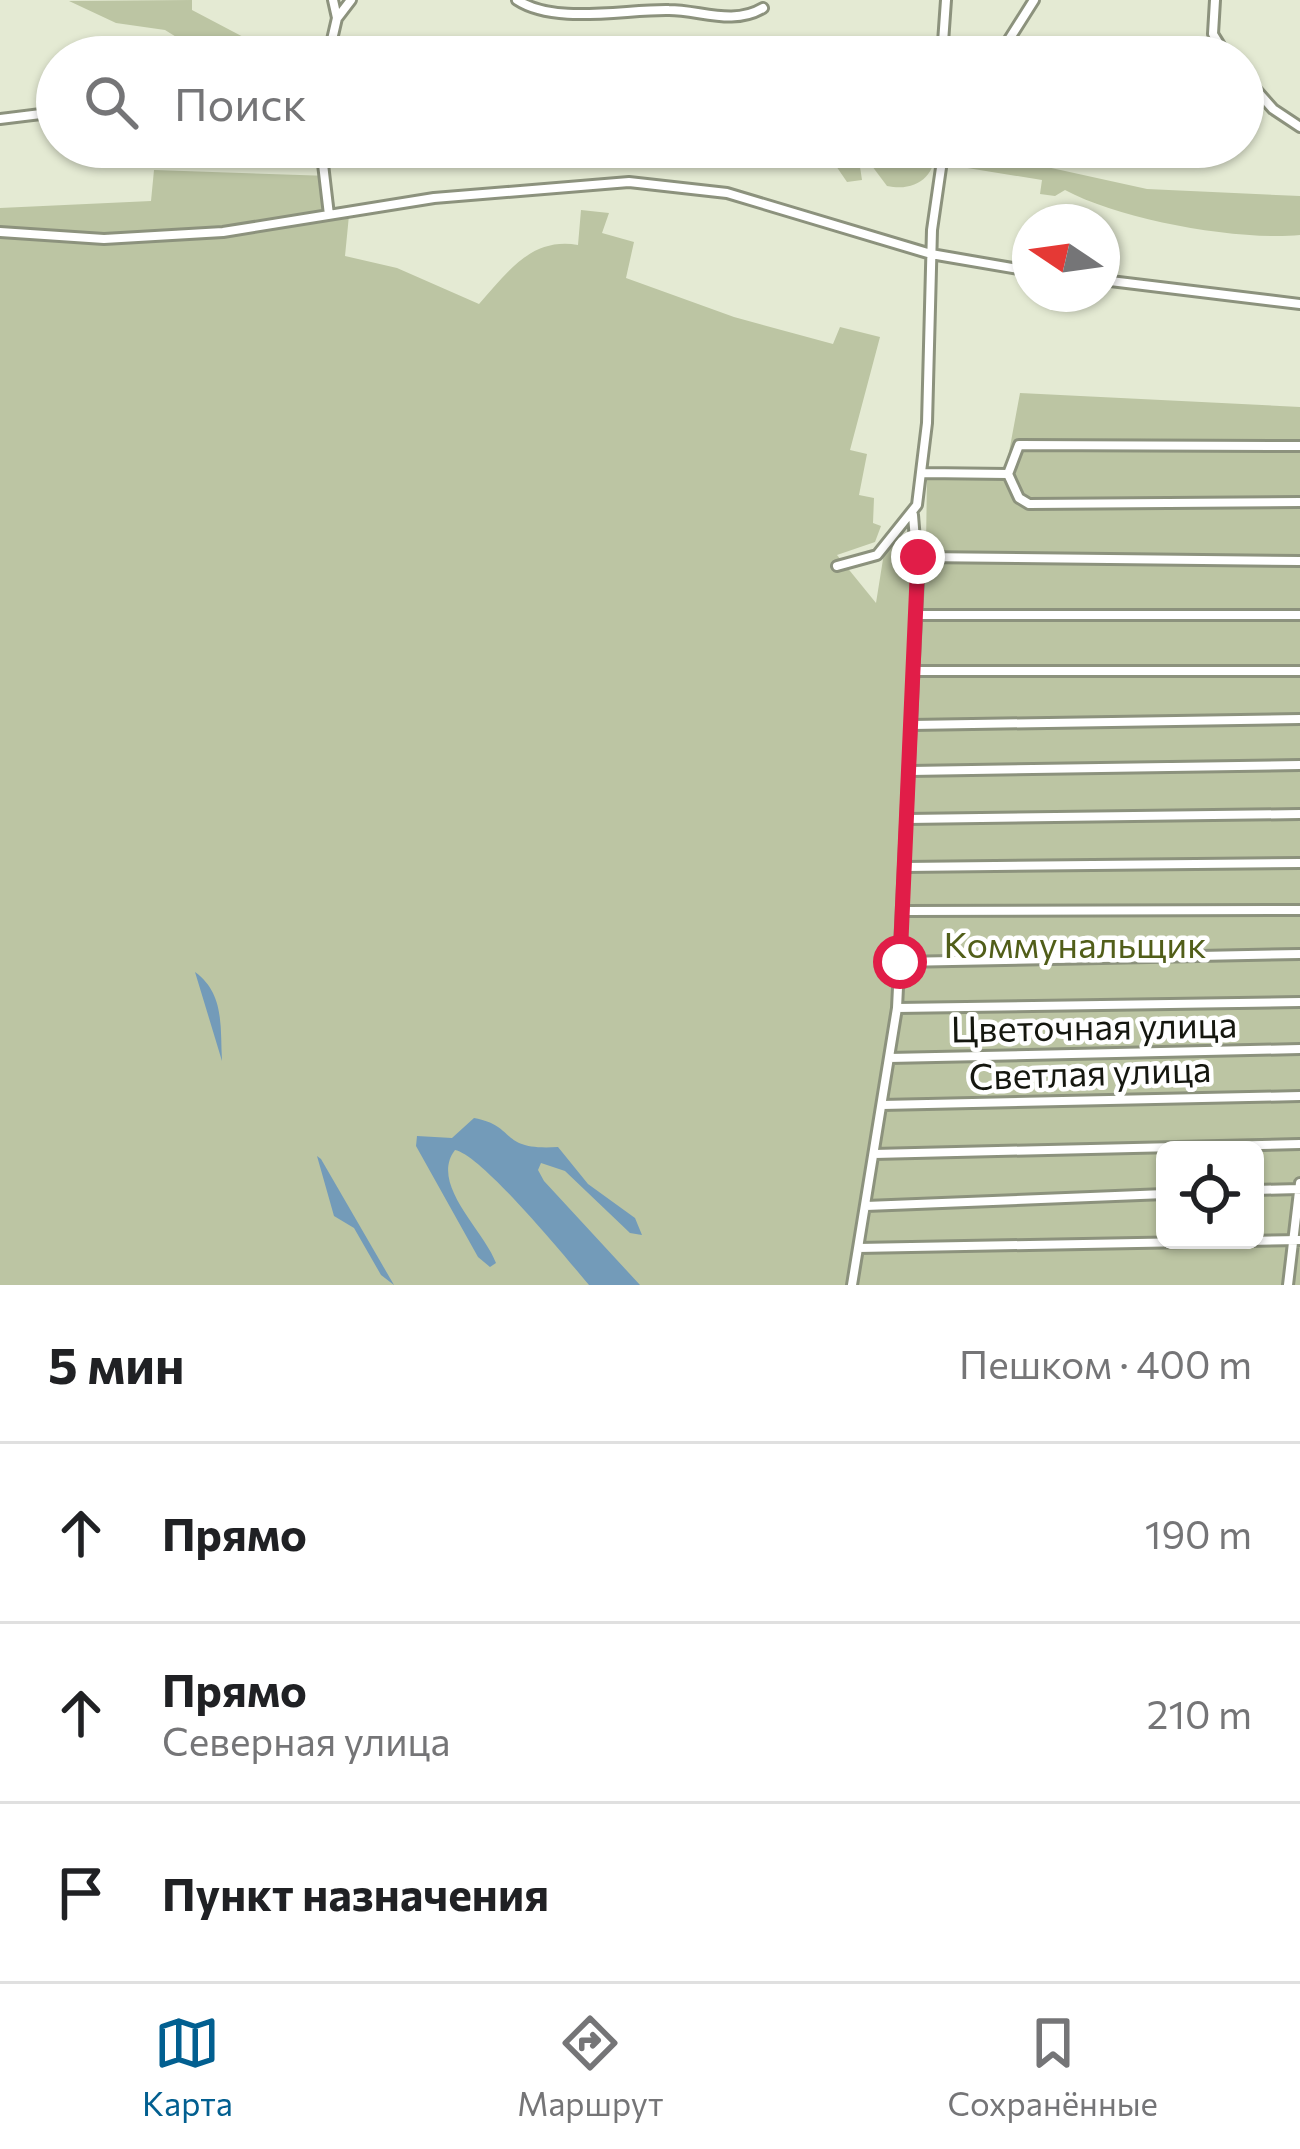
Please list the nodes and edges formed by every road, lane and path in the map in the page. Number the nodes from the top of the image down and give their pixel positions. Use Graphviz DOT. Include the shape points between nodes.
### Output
graph roads {
  1 [pos="333,0"];
  2 [pos="351,0"];
  3 [pos="517,0"];
  4 [pos="946,0"];
  5 [pos="1034,0"];
  6 [pos="1215,0"];
  7 [pos="763,8"];
  8 [pos="337,19"];
  9 [pos="333,36"];
  10 [pos="943,36"];
  11 [pos="1011,36"];
  12 [pos="1214,36"];
  13 [pos="1264,100"];
  14 [pos="36,114"];
  15 [pos="0,118"];
  16 [pos="1300,127"];
  17 [pos="323,168"];
  18 [pos="941,168"];
  19 [pos="328,215"];
  20 [pos="0,232"];
  21 [pos="931,254"];
  22 [pos="1012,269"];
  23 [pos="1120,282"];
  24 [pos="1300,304"];
  25 [pos="1300,446"];
  26 [pos="923,473"];
  27 [pos="1008,474"];
  28 [pos="1300,502"];
  29 [pos="913,515"];
  30 [pos="918,557"];
  31 [pos="1300,561"];
  32 [pos="837,566"];
  33 [pos="1300,614"];
  34 [pos="916,615"];
  35 [pos="913,670"];
  36 [pos="1300,671"];
  37 [pos="1300,719"];
  38 [pos="912,725"];
  39 [pos="1300,765"];
  40 [pos="910,771"];
  41 [pos="1300,814"];
  42 [pos="907,819"];
  43 [pos="1300,863"];
  44 [pos="904,867"];
  45 [pos="1300,910"];
  46 [pos="902,911"];
  47 [pos="1300,954"];
  48 [pos="900,962"];
  49 [pos="1300,1002"];
  50 [pos="897,1008"];
  51 [pos="1300,1049"];
  52 [pos="890,1058"];
  53 [pos="1300,1096"];
  54 [pos="882,1105"];
  55 [pos="1300,1144"];
  56 [pos="874,1154"];
  57 [pos="1300,1187"];
  58 [pos="1264,1189"];
  59 [pos="1156,1194"];
  60 [pos="866,1206"];
  61 [pos="1296,1240"];
  62 [pos="858,1248"];
  63 [pos="852,1285"];
  64 [pos="1288,1285"];
  1 -- 8 [label="street"];
  2 -- 8 [label="street"];
  3 -- 7 [label="street" via="544,9 701,16 748,16"];
  4 -- 10 [label="street"];
  5 -- 11 [label="street"];
  6 -- 12 [label="street"];
  8 -- 9 [label="street"];
  13 -- 16 [label="street"];
  14 -- 15 [label="street"];
  17 -- 19 [label="street"];
  18 -- 21 [label="street"];
  19 -- 20 [label="street" via="104,239"];
  19 -- 21 [label="street" via="518,188 649,184 727,194"];
  21 -- 22 [label="street"];
  21 -- 26 [label="street"];
  23 -- 24 [label="street"];
  25 -- 27 [label="street" via="1019,445"];
  26 -- 27 [label="street"];
  26 -- 29 [label="street"];
  27 -- 28 [label="street" via="1029,504"];
  29 -- 30 [label="street"];
  29 -- 32 [label="street" via="877,555"];
  30 -- 31 [label="street"];
  30 -- 34 [label="street"];
  33 -- 34 [label="street"];
  34 -- 35 [label="street"];
  35 -- 36 [label="street"];
  35 -- 38 [label="street"];
  37 -- 38 [label="street"];
  38 -- 40 [label="street"];
  39 -- 40 [label="street"];
  40 -- 42 [label="street"];
  41 -- 42 [label="street"];
  42 -- 44 [label="street"];
  43 -- 44 [label="street"];
  44 -- 46 [label="street"];
  45 -- 46 [label="street"];
  46 -- 48 [label="street"];
  47 -- 48 [label="street"];
  48 -- 50 [label="street"];
  49 -- 50 [label="street"];
  50 -- 52 [label="street"];
  51 -- 52 [label="street, Цветочная улица"];
  52 -- 54 [label="street"];
  53 -- 54 [label="street, Светлая улица"];
  54 -- 56 [label="street"];
  55 -- 56 [label="street"];
  56 -- 60 [label="street"];
  57 -- 58 [label="street"];
  57 -- 61 [label="street"];
  59 -- 60 [label="street"];
  60 -- 62 [label="street"];
  61 -- 62 [label="street"];
  61 -- 64 [label="street"];
  62 -- 63 [label="street"];
}
